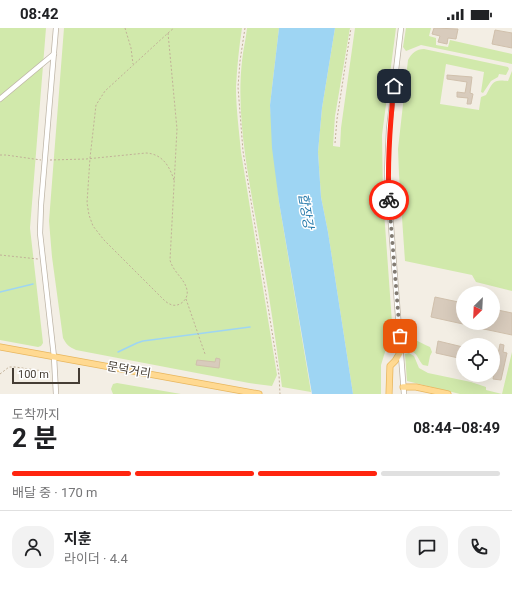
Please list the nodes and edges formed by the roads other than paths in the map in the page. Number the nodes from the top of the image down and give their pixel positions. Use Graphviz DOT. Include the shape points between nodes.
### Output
graph roads {
  1 [pos="56,28"];
  2 [pos="401,28"];
  3 [pos="54,54"];
  4 [pos="0,100"];
  5 [pos="0,347"];
  6 [pos="401,351"];
  7 [pos="54,357"];
  8 [pos="403,387"];
  9 [pos="56,394"];
  10 [pos="259,394"];
  11 [pos="389,394"];
  12 [pos="404,394"];
  13 [pos="448,394"];
  1 -- 3 [label="street"];
  2 -- 6 [label="street" via="389,129 388,173"];
  3 -- 4 [label="street"];
  3 -- 7 [label="street" via="40,233"];
  5 -- 7 [label="main road, 문덕거리"];
  6 -- 8 [label="street"];
  6 -- 11 [label="main road" via="390,366"];
  7 -- 9 [label="street"];
  7 -- 10 [label="main road, 문덕거리"];
  8 -- 12 [label="street"];
  8 -- 13 [label="main road"];
}
